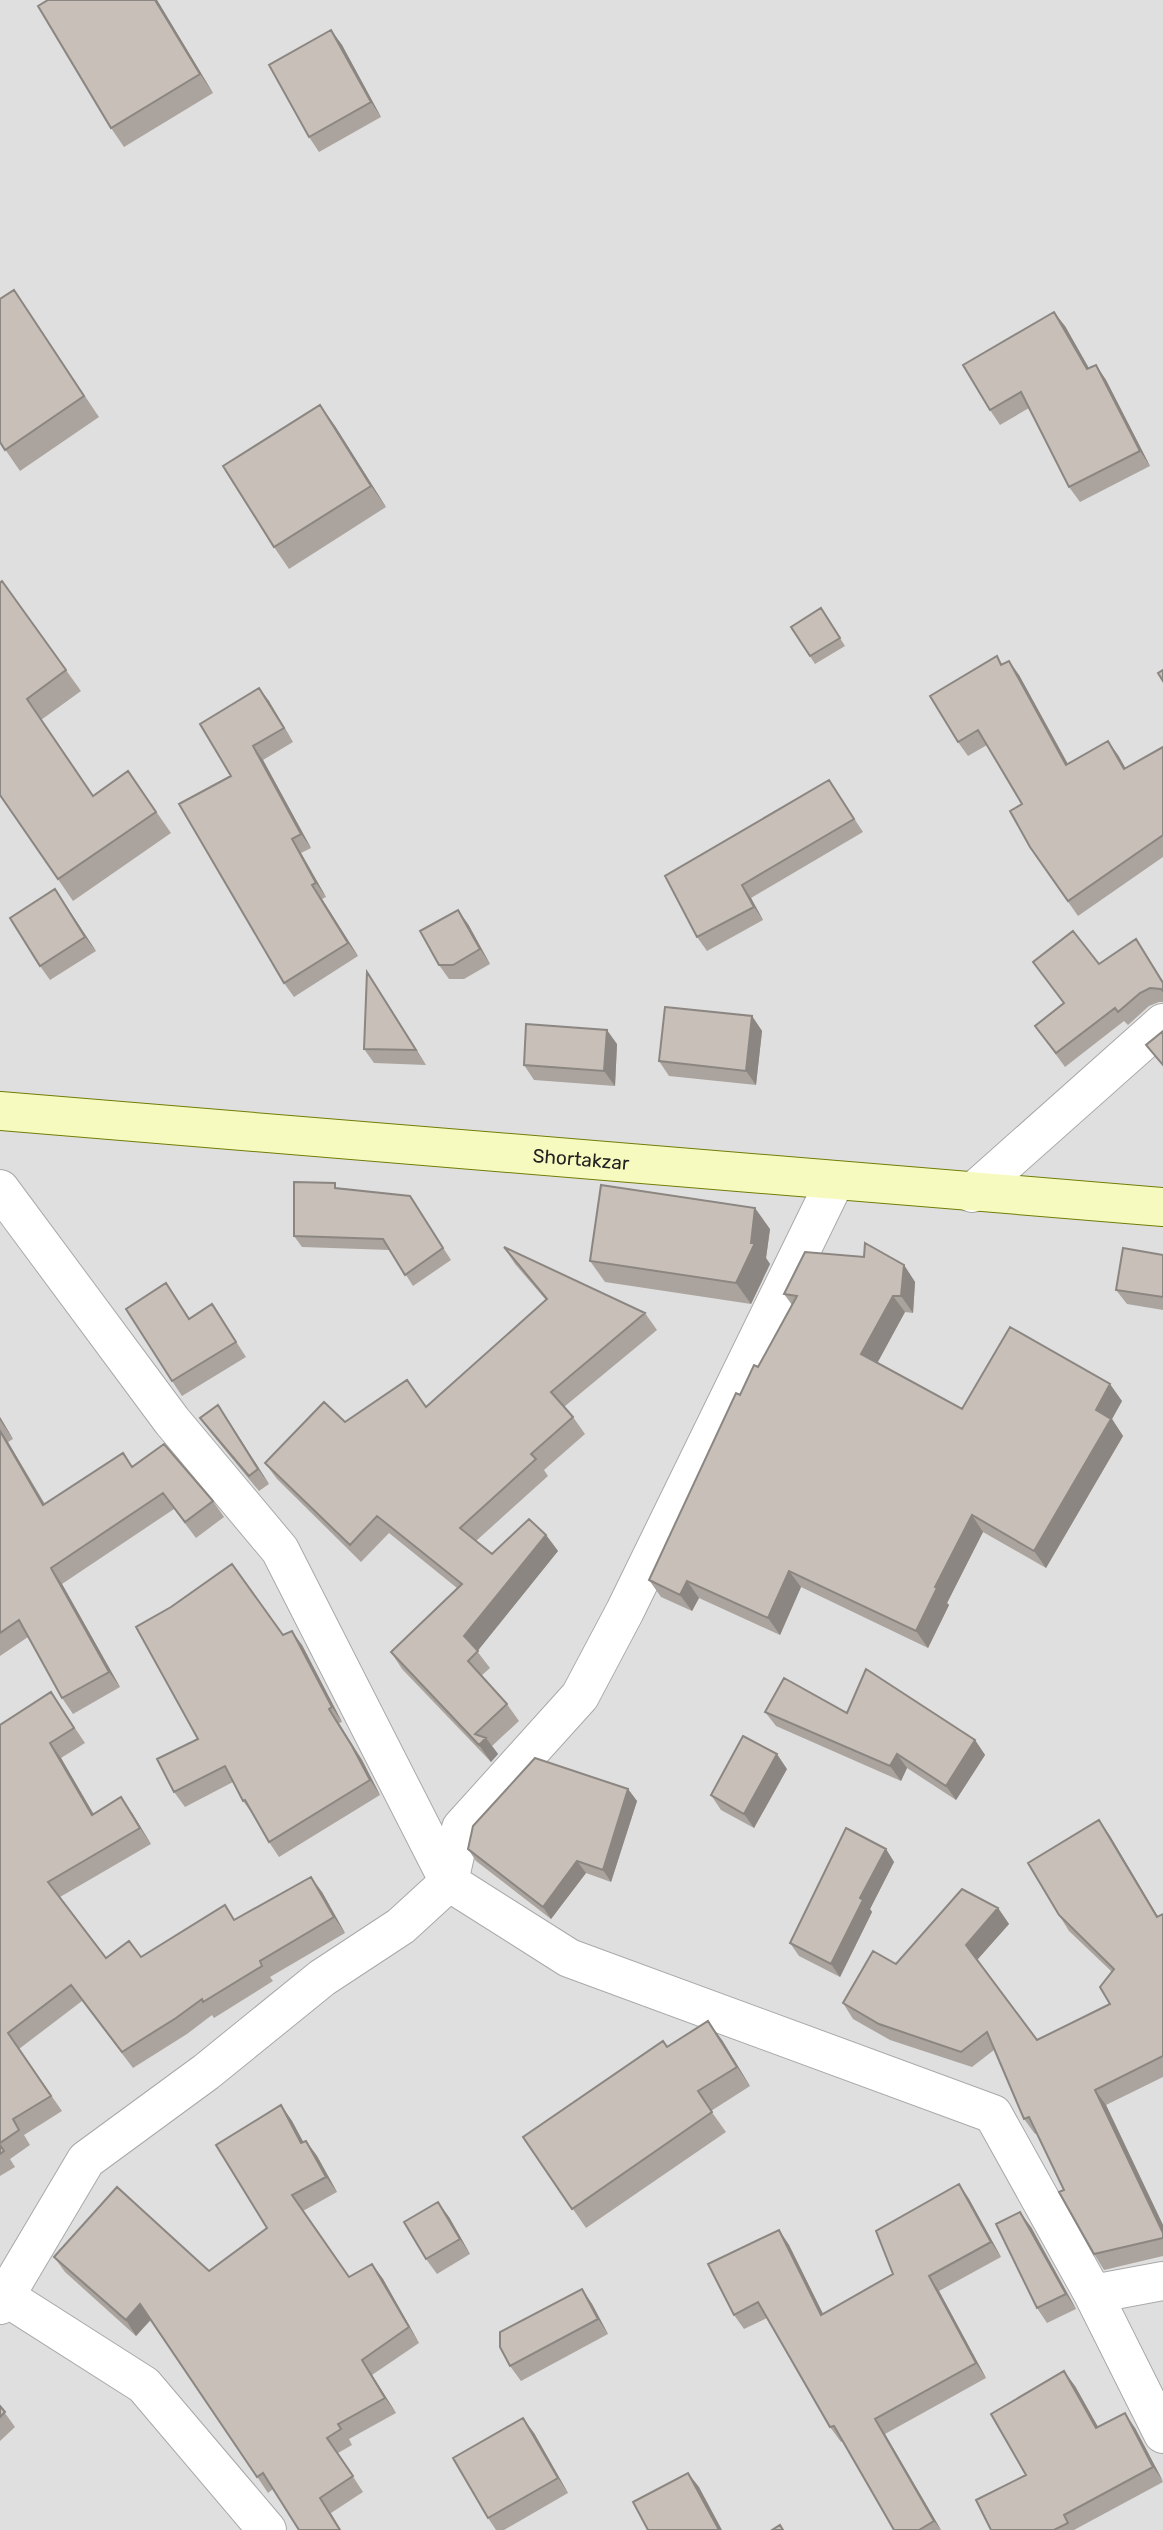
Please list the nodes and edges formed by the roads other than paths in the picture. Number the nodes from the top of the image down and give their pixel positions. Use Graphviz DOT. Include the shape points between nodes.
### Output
graph roads {
  1 [pos="1163,1023"];
  2 [pos="0,1111"];
  3 [pos="835,1181"];
  4 [pos="0,1189"];
  5 [pos="972,1193"];
  6 [pos="1163,1207"];
  7 [pos="449,1882"];
  8 [pos="1163,2281"];
  9 [pos="1093,2294"];
  10 [pos="3,2301"];
  11 [pos="1163,2434"];
  12 [pos="267,2530"];
  1 -- 5 [label="street"];
  2 -- 3 [label="street, Shortakzar"];
  3 -- 5 [label="street, Shortakzar"];
  3 -- 7 [label="street" via="580,1696 461,1828"];
  4 -- 7 [label="street" via="172,1421 280,1550"];
  5 -- 6 [label="street, Shortakzar"];
  7 -- 9 [label="street" via="569,1958 993,2113"];
  7 -- 10 [label="street" via="401,1926 321,1978 206,2072 86,2161"];
  8 -- 9 [label="street"];
  9 -- 11 [label="street"];
  10 -- 12 [label="street" via="144,2385"];
}
